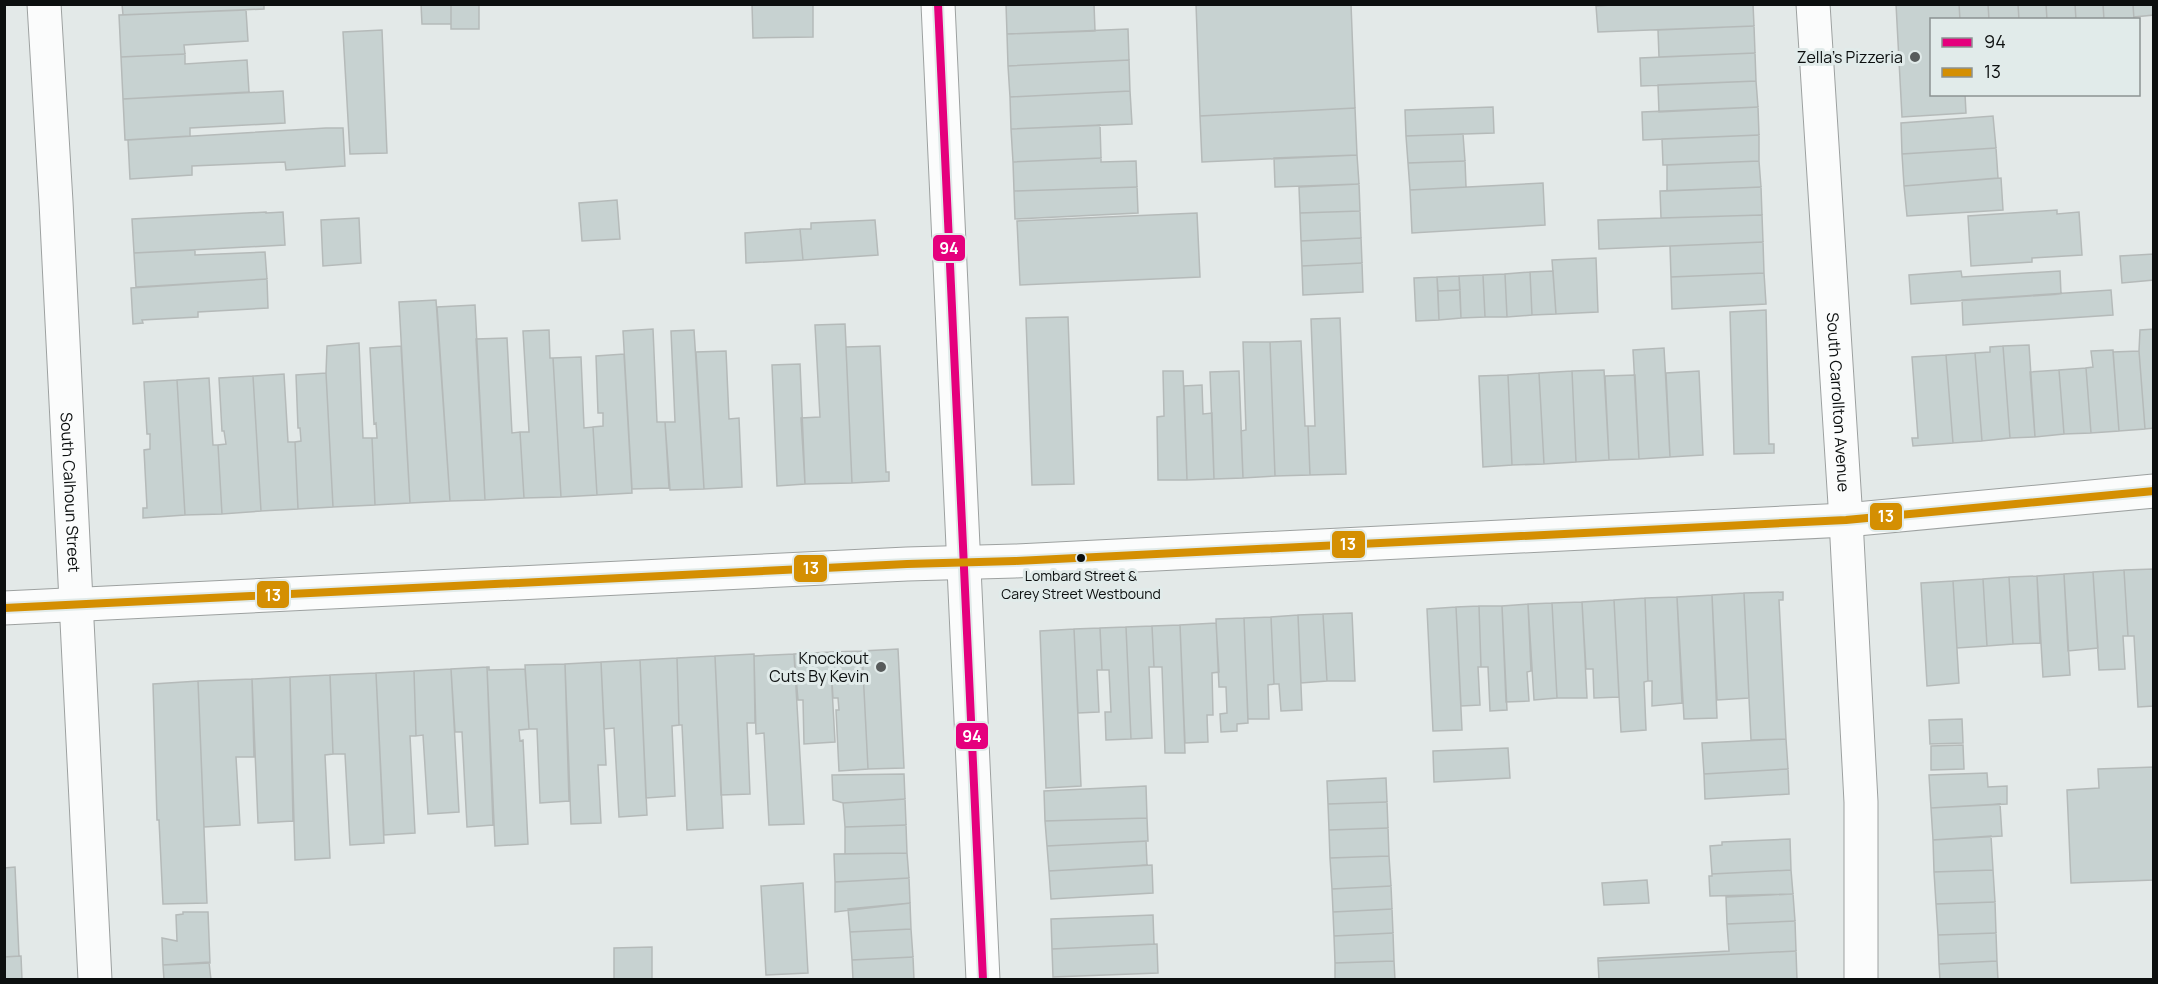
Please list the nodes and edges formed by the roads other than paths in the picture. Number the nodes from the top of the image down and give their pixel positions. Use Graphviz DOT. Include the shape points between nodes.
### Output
graph roads {
  1 [pos="44,4"];
  2 [pos="938,4"];
  3 [pos="1813,4"];
  4 [pos="2154,491"];
  5 [pos="1846,520"];
  6 [pos="963,562"];
  7 [pos="76,605"];
  8 [pos="4,608"];
  9 [pos="94,980"];
  10 [pos="983,980"];
  11 [pos="1861,980"];
  1 -- 7 [label="main road, South Calhoun Street"];
  2 -- 6 [label="main road"];
  3 -- 5 [label="main road, South Carrollton Avenue"];
  4 -- 5 [label="main road"];
  5 -- 6 [label="main road"];
  5 -- 11 [label="main road, South Carrollton Avenue" via="1861,802"];
  6 -- 7 [label="main road"];
  6 -- 10 [label="main road"];
  7 -- 8 [label="main road"];
  7 -- 9 [label="main road, South Calhoun Street"];
}
